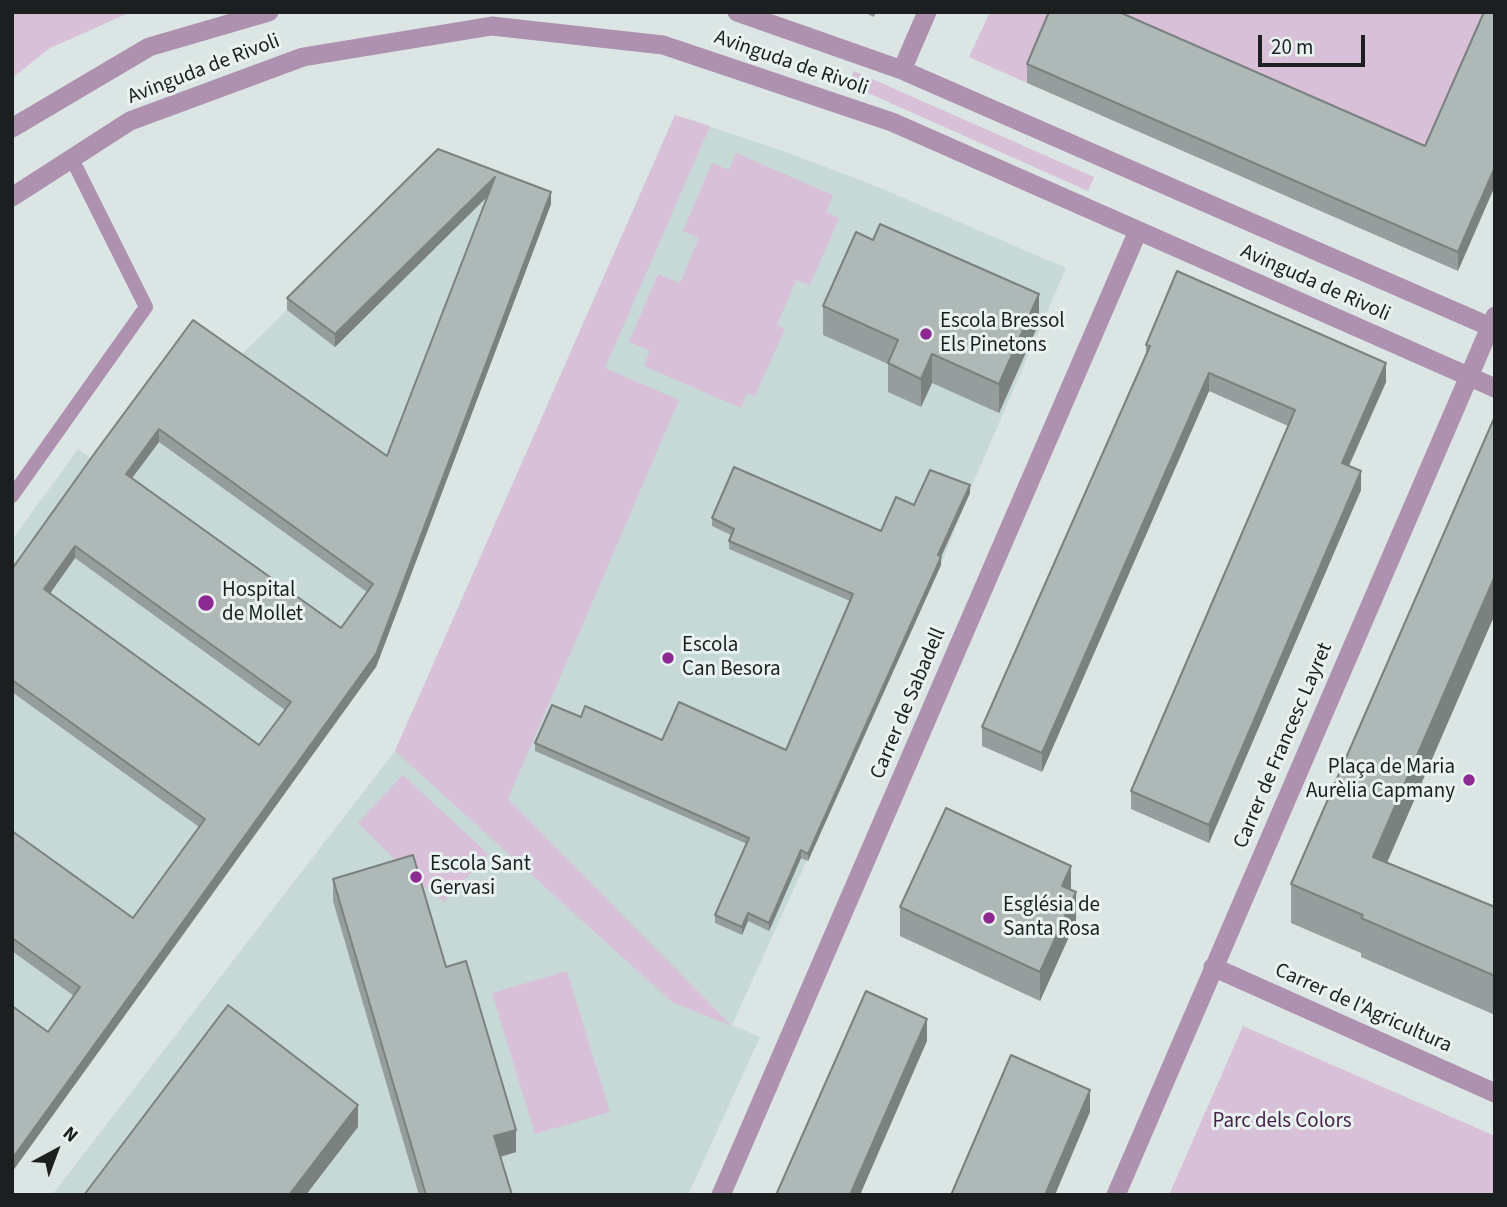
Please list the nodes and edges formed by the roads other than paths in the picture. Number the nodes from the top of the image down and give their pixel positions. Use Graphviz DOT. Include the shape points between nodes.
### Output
graph roads {
  1 [pos="269,12"];
  2 [pos="737,12"];
  3 [pos="928,12"];
  4 [pos="902,70"];
  5 [pos="12,128"];
  6 [pos="72,159"];
  7 [pos="12,197"];
  8 [pos="1139,231"];
  9 [pos="1493,324"];
  10 [pos="1469,376"];
  11 [pos="1495,388"];
  12 [pos="12,496"];
  13 [pos="1213,967"];
  14 [pos="1495,1093"];
  15 [pos="721,1195"];
  16 [pos="1116,1195"];
  1 -- 5 [label="street, Avinguda de Rivoli" via="149,47"];
  2 -- 4 [label="street, Avinguda de Rivoli"];
  3 -- 4 [label="street"];
  4 -- 9 [label="street, Avinguda de Rivoli"];
  6 -- 7 [label="street, Avinguda de Rivoli"];
  6 -- 8 [label="street, Avinguda de Rivoli" via="130,121 303,57 492,26 663,45 892,122"];
  6 -- 12 [label="lane" via="146,307"];
  8 -- 10 [label="street, Avinguda de Rivoli"];
  8 -- 15 [label="street, Carrer de Sabadell"];
  9 -- 10 [label="street, Carrer de Francesc Layret"];
  10 -- 11 [label="street, Avinguda de Rivoli"];
  10 -- 13 [label="street, Carrer de Francesc Layret"];
  13 -- 14 [label="street, Carrer de l'Agricultura"];
  13 -- 16 [label="street, Carrer de Francesc Layret"];
}
